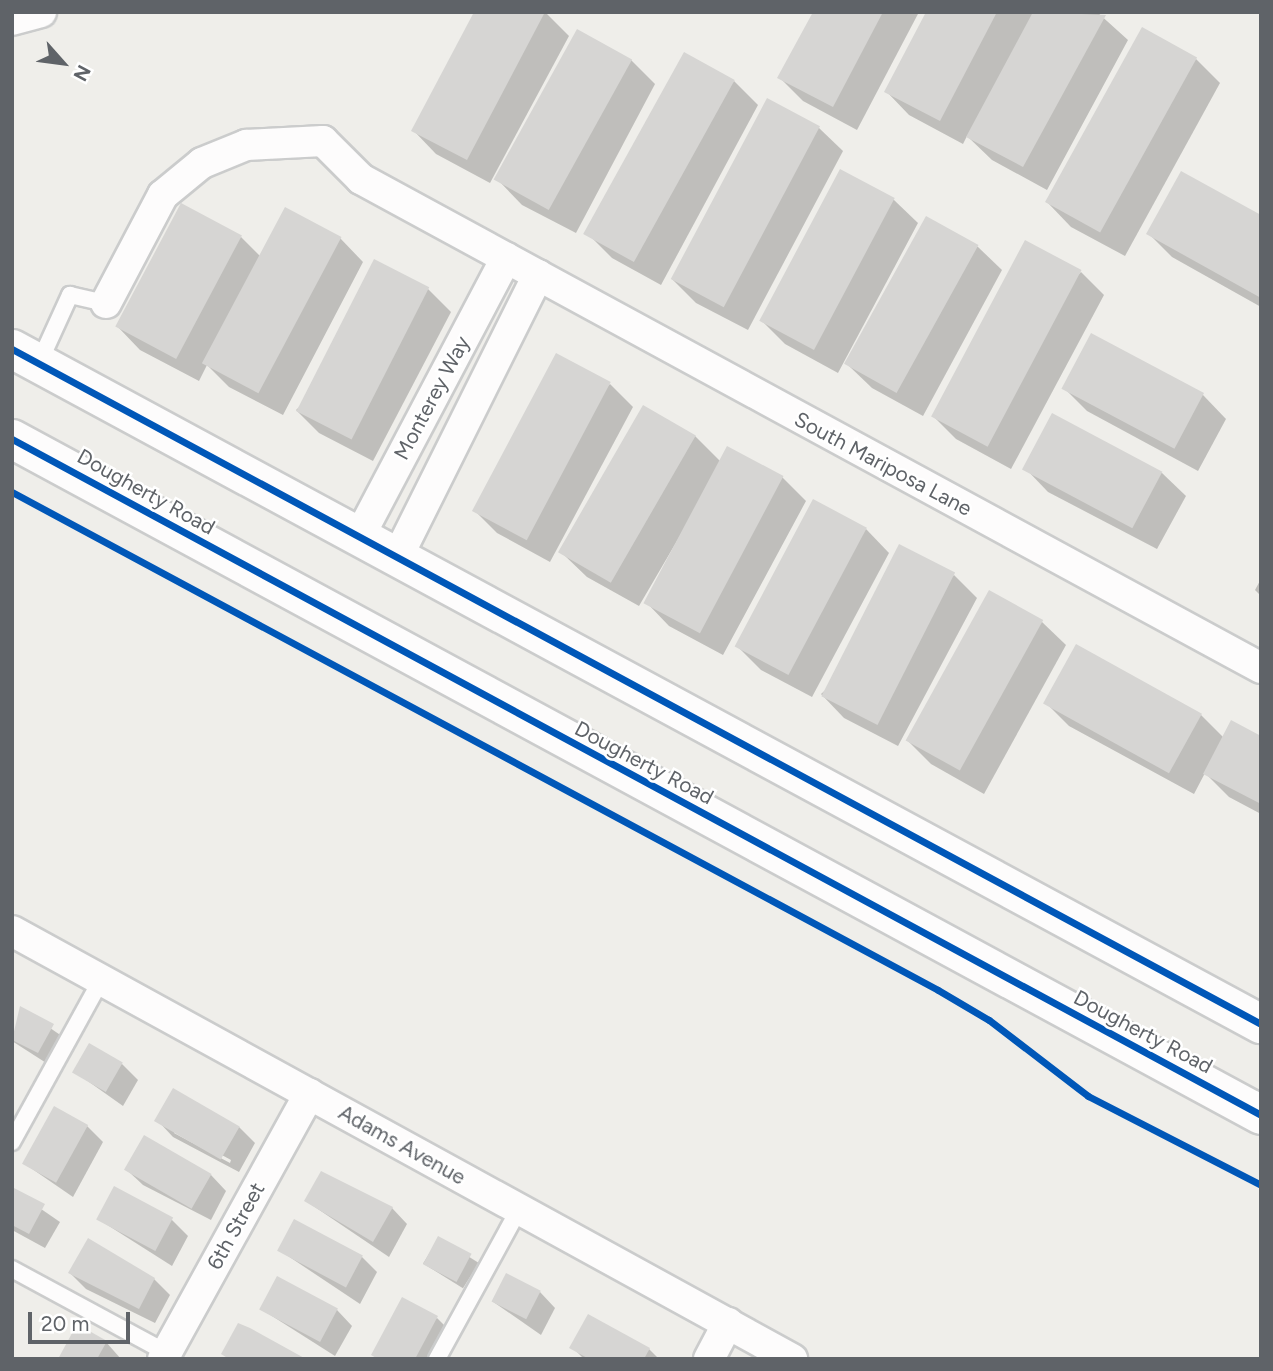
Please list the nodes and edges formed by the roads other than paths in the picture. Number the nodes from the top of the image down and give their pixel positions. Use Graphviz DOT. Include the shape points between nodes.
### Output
graph roads {
  1 [pos="41,12"];
  2 [pos="12,20"];
  3 [pos="506,258"];
  4 [pos="538,275"];
  5 [pos="106,303"];
  6 [pos="25,356"];
  7 [pos="12,439"];
  8 [pos="358,538"];
  9 [pos="398,556"];
  10 [pos="1261,668"];
  11 [pos="12,932"];
  12 [pos="101,980"];
  13 [pos="1261,1024"];
  14 [pos="309,1094"];
  15 [pos="1261,1115"];
  16 [pos="12,1142"];
  17 [pos="519,1209"];
  18 [pos="12,1269"];
  19 [pos="728,1324"];
  20 [pos="169,1357"];
  21 [pos="437,1359"];
  22 [pos="709,1359"];
  23 [pos="792,1359"];
  1 -- 2 [label="street"];
  3 -- 4 [label="street, South Mariposa Lane"];
  3 -- 5 [label="street, South Mariposa Lane" via="362,179 323,141 246,145 202,163 163,195"];
  3 -- 8 [label="street, Monterey Way"];
  4 -- 9 [label="street, Monterey Way"];
  4 -- 10 [label="street, South Mariposa Lane"];
  5 -- 6 [label="lane" via="70,295"];
  6 -- 8 [label="main road"];
  7 -- 15 [label="main road, Dougherty Road"];
  8 -- 9 [label="main road"];
  9 -- 13 [label="main road"];
  11 -- 12 [label="street, Adams Avenue"];
  12 -- 14 [label="street, Adams Avenue"];
  12 -- 16 [label="lane"];
  14 -- 17 [label="street, Adams Avenue"];
  14 -- 20 [label="street, 6th Street"];
  17 -- 19 [label="street, Adams Avenue"];
  17 -- 21 [label="lane"];
  18 -- 20 [label="lane"];
  19 -- 22 [label="street"];
  19 -- 23 [label="street, Adams Avenue"];
}
